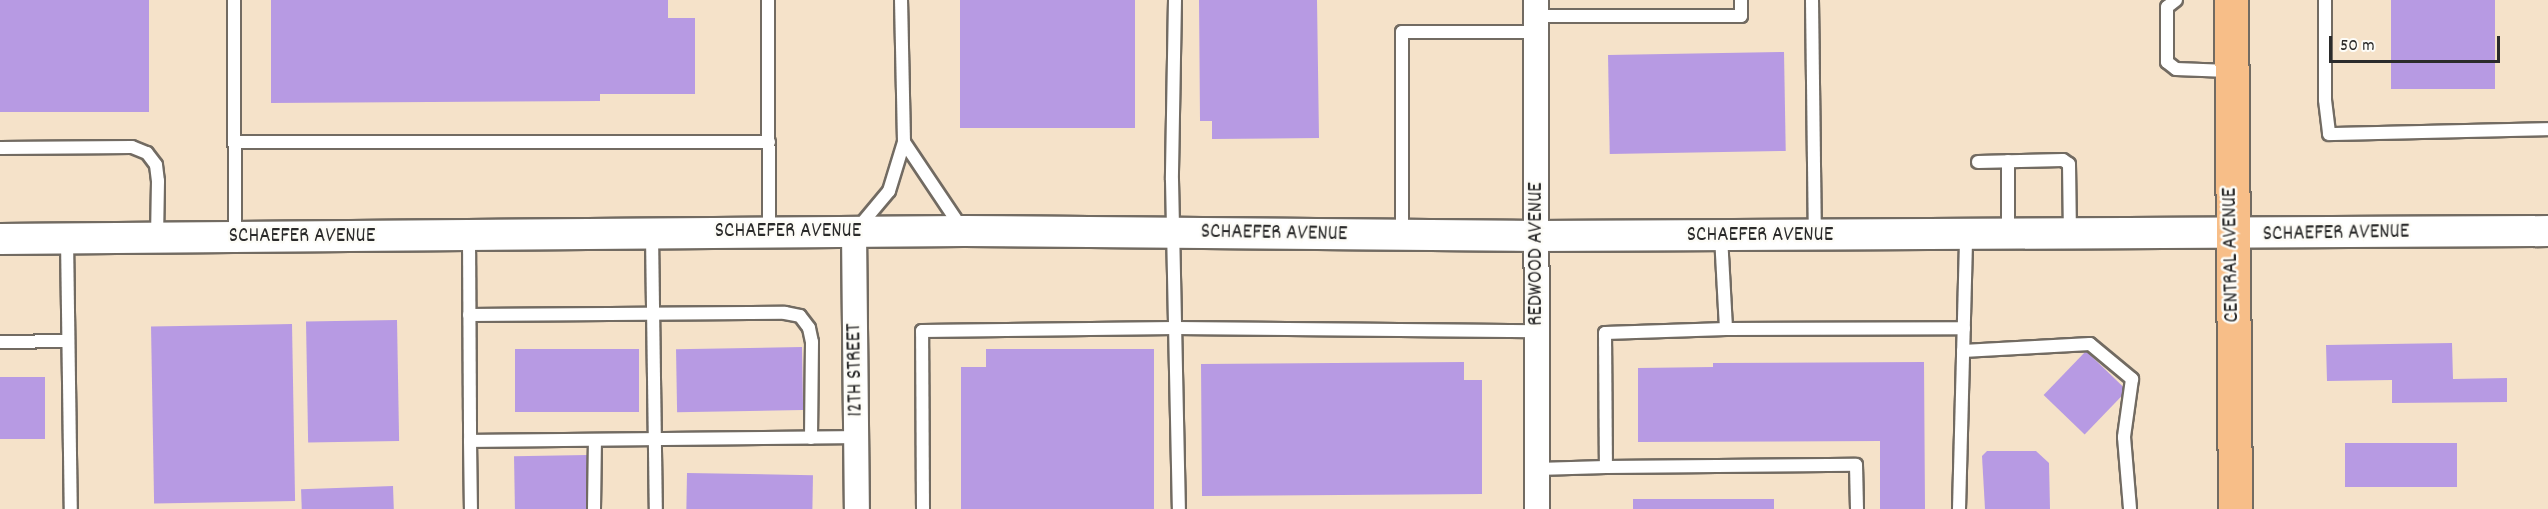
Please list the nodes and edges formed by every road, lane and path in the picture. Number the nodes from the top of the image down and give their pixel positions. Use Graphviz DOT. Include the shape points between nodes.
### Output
graph roads {
  1 [pos="234,0"];
  2 [pos="768,0"];
  3 [pos="901,0"];
  4 [pos="1175,0"];
  5 [pos="1741,0"];
  6 [pos="1812,0"];
  7 [pos="2176,0"];
  8 [pos="2230,0"];
  9 [pos="2325,0"];
  10 [pos="1536,16"];
  11 [pos="2231,71"];
  12 [pos="2548,129"];
  13 [pos="235,142"];
  14 [pos="769,142"];
  15 [pos="904,142"];
  16 [pos="0,148"];
  17 [pos="2008,161"];
  18 [pos="1978,162"];
  19 [pos="964,231"];
  20 [pos="2548,231"];
  21 [pos="854,232"];
  22 [pos="652,233"];
  23 [pos="769,233"];
  24 [pos="1174,233"];
  25 [pos="469,235"];
  26 [pos="1402,235"];
  27 [pos="1966,235"];
  28 [pos="2070,235"];
  29 [pos="2232,235"];
  30 [pos="1538,236"];
  31 [pos="1721,236"];
  32 [pos="1815,236"];
  33 [pos="2008,236"];
  34 [pos="236,237"];
  35 [pos="157,238"];
  36 [pos="0,239"];
  37 [pos="67,239"];
  38 [pos="653,313"];
  39 [pos="470,315"];
  40 [pos="1175,328"];
  41 [pos="1964,328"];
  42 [pos="1726,329"];
  43 [pos="1538,331"];
  44 [pos="68,341"];
  45 [pos="0,342"];
  46 [pos="1963,351"];
  47 [pos="857,437"];
  48 [pos="811,438"];
  49 [pos="594,440"];
  50 [pos="655,440"];
  51 [pos="470,441"];
  52 [pos="1606,466"];
  53 [pos="1537,469"];
  54 [pos="71,509"];
  55 [pos="471,509"];
  56 [pos="594,509"];
  57 [pos="656,509"];
  58 [pos="857,509"];
  59 [pos="923,509"];
  60 [pos="1179,509"];
  61 [pos="1537,509"];
  62 [pos="1857,509"];
  63 [pos="1959,509"];
  64 [pos="2130,509"];
  65 [pos="2235,509"];
  1 -- 13 [label="lane"];
  2 -- 14 [label="lane"];
  3 -- 15 [label="lane"];
  4 -- 24 [label="lane"];
  5 -- 10 [label="lane" via="1741,16"];
  6 -- 32 [label="lane"];
  7 -- 11 [label="lane" via="2167,7 2167,62 2176,69"];
  8 -- 11 [label="main road, CENTRAL AVENUE"];
  9 -- 12 [label="lane" via="2329,134"];
  10 -- 26 [label="lane" via="1402,32"];
  10 -- 30 [label="street, REDWOOD AVENUE"];
  11 -- 29 [label="main road, CENTRAL AVENUE"];
  13 -- 14 [label="lane"];
  13 -- 34 [label="lane"];
  14 -- 23 [label="lane"];
  15 -- 19 [label="lane"];
  15 -- 21 [label="lane" via="889,191"];
  16 -- 35 [label="lane" via="132,147 147,153 156,165 158,181"];
  17 -- 18 [label="lane"];
  17 -- 28 [label="lane" via="2063,160 2069,164"];
  17 -- 33 [label="lane"];
  19 -- 21 [label="street, SCHAEFER AVENUE"];
  19 -- 24 [label="street, SCHAEFER AVENUE"];
  20 -- 29 [label="street, SCHAEFER AVENUE"];
  21 -- 23 [label="street, SCHAEFER AVENUE"];
  21 -- 47 [label="street, 12TH STREET"];
  22 -- 23 [label="street, SCHAEFER AVENUE"];
  22 -- 25 [label="street, SCHAEFER AVENUE"];
  22 -- 38 [label="lane"];
  24 -- 26 [label="street, SCHAEFER AVENUE"];
  24 -- 40 [label="lane"];
  25 -- 34 [label="street, SCHAEFER AVENUE"];
  25 -- 39 [label="lane"];
  26 -- 30 [label="street, SCHAEFER AVENUE"];
  27 -- 32 [label="street, SCHAEFER AVENUE"];
  27 -- 33 [label="street, SCHAEFER AVENUE"];
  27 -- 41 [label="lane"];
  28 -- 29 [label="street, SCHAEFER AVENUE"];
  28 -- 33 [label="street, SCHAEFER AVENUE"];
  29 -- 65 [label="main road, CENTRAL AVENUE"];
  30 -- 31 [label="street, SCHAEFER AVENUE"];
  30 -- 43 [label="street, REDWOOD AVENUE"];
  31 -- 32 [label="street, SCHAEFER AVENUE"];
  31 -- 42 [label="lane"];
  34 -- 35 [label="street, SCHAEFER AVENUE"];
  35 -- 37 [label="street, SCHAEFER AVENUE"];
  36 -- 37 [label="street, SCHAEFER AVENUE"];
  37 -- 44 [label="lane"];
  38 -- 39 [label="lane"];
  38 -- 48 [label="lane" via="800,316 809,328 812,342"];
  38 -- 50 [label="lane"];
  39 -- 51 [label="lane"];
  40 -- 43 [label="lane"];
  40 -- 59 [label="lane" via="922,331"];
  40 -- 60 [label="lane"];
  41 -- 42 [label="lane"];
  41 -- 46 [label="lane"];
  42 -- 52 [label="lane" via="1605,333"];
  43 -- 53 [label="street, REDWOOD AVENUE"];
  44 -- 45 [label="lane"];
  44 -- 54 [label="lane"];
  46 -- 63 [label="lane"];
  46 -- 64 [label="lane" via="2090,344 2132,379 2124,437"];
  47 -- 48 [label="lane"];
  47 -- 58 [label="street, 12TH STREET"];
  48 -- 50 [label="lane"];
  49 -- 50 [label="lane"];
  49 -- 51 [label="lane"];
  49 -- 56 [label="lane"];
  50 -- 57 [label="lane"];
  51 -- 55 [label="lane"];
  52 -- 53 [label="lane"];
  52 -- 62 [label="lane" via="1856,465"];
  53 -- 61 [label="street, REDWOOD AVENUE"];
}
